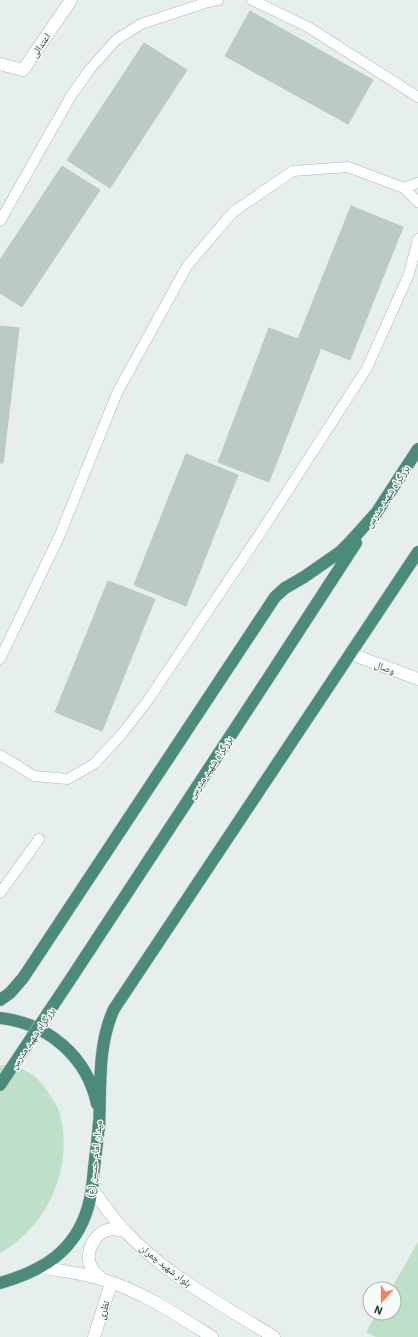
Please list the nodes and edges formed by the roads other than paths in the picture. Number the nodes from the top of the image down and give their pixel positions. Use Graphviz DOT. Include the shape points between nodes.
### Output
graph roads {
  1 [pos="71,0"];
  2 [pos="218,0"];
  3 [pos="252,0"];
  4 [pos="0,64"];
  5 [pos="418,97"];
  6 [pos="418,183"];
  7 [pos="404,188"];
  8 [pos="418,202"];
  9 [pos="0,220"];
  10 [pos="418,239"];
  11 [pos="418,449"];
  12 [pos="377,512"];
  13 [pos="418,552"];
  14 [pos="351,654"];
  15 [pos="0,659"];
  16 [pos="418,679"];
  17 [pos="0,754"];
  18 [pos="39,839"];
  19 [pos="0,893"];
  20 [pos="0,1000"];
  21 [pos="0,1018"];
  22 [pos="0,1085"];
  23 [pos="98,1129"];
  24 [pos="92,1189"];
  25 [pos="125,1231"];
  26 [pos="41,1267"];
  27 [pos="107,1281"];
  28 [pos="1,1283"];
  29 [pos="94,1337"];
  30 [pos="212,1337"];
  31 [pos="274,1337"];
  1 -- 4 [label="main road, اعتدالی" via="23,70"];
  2 -- 9 [label="lane" via="141,24 116,40 90,69 71,96"];
  3 -- 5 [label="lane" via="331,40"];
  6 -- 7 [label="lane"];
  7 -- 8 [label="lane"];
  7 -- 15 [label="lane" via="348,167 293,171 233,212 186,266 117,393 59,537"];
  10 -- 17 [label="lane" via="410,274 367,368 252,545 146,703 121,735 94,764 68,779 34,776"];
  11 -- 12 [label="highway, بزرگراه شهید مدرس"];
  12 -- 20 [label="highway" via="340,552 275,597 23,978"];
  12 -- 22 [label="highway, بزرگراه شهید مدرس, bridge"];
  13 -- 14 [label="highway"];
  14 -- 16 [label="main road, وصال"];
  14 -- 23 [label="highway" via="114,1009 103,1051"];
  18 -- 19 [label="lane"];
  21 -- 23 [label="highway, میدان امام حسین (ع)" via="39,1028 73,1055 86,1073 94,1093"];
  23 -- 24 [label="highway, میدان امام حسین (ع)"];
  24 -- 25 [label="main road, بلوار شهید چمران"];
  24 -- 26 [label="highway, میدان امام حسین (ع)" via="86,1214 75,1234 60,1252"];
  25 -- 27 [label="main road" via="112,1229 100,1234 91,1244 88,1257 93,1270"];
  25 -- 31 [label="main road, بلوار شهید چمران" via="176,1275"];
  26 -- 27 [label="main road"];
  26 -- 28 [label="highway, میدان امام حسین (ع)"];
  27 -- 29 [label="main road, نظری"];
  27 -- 30 [label="main road" via="153,1301"];
}
